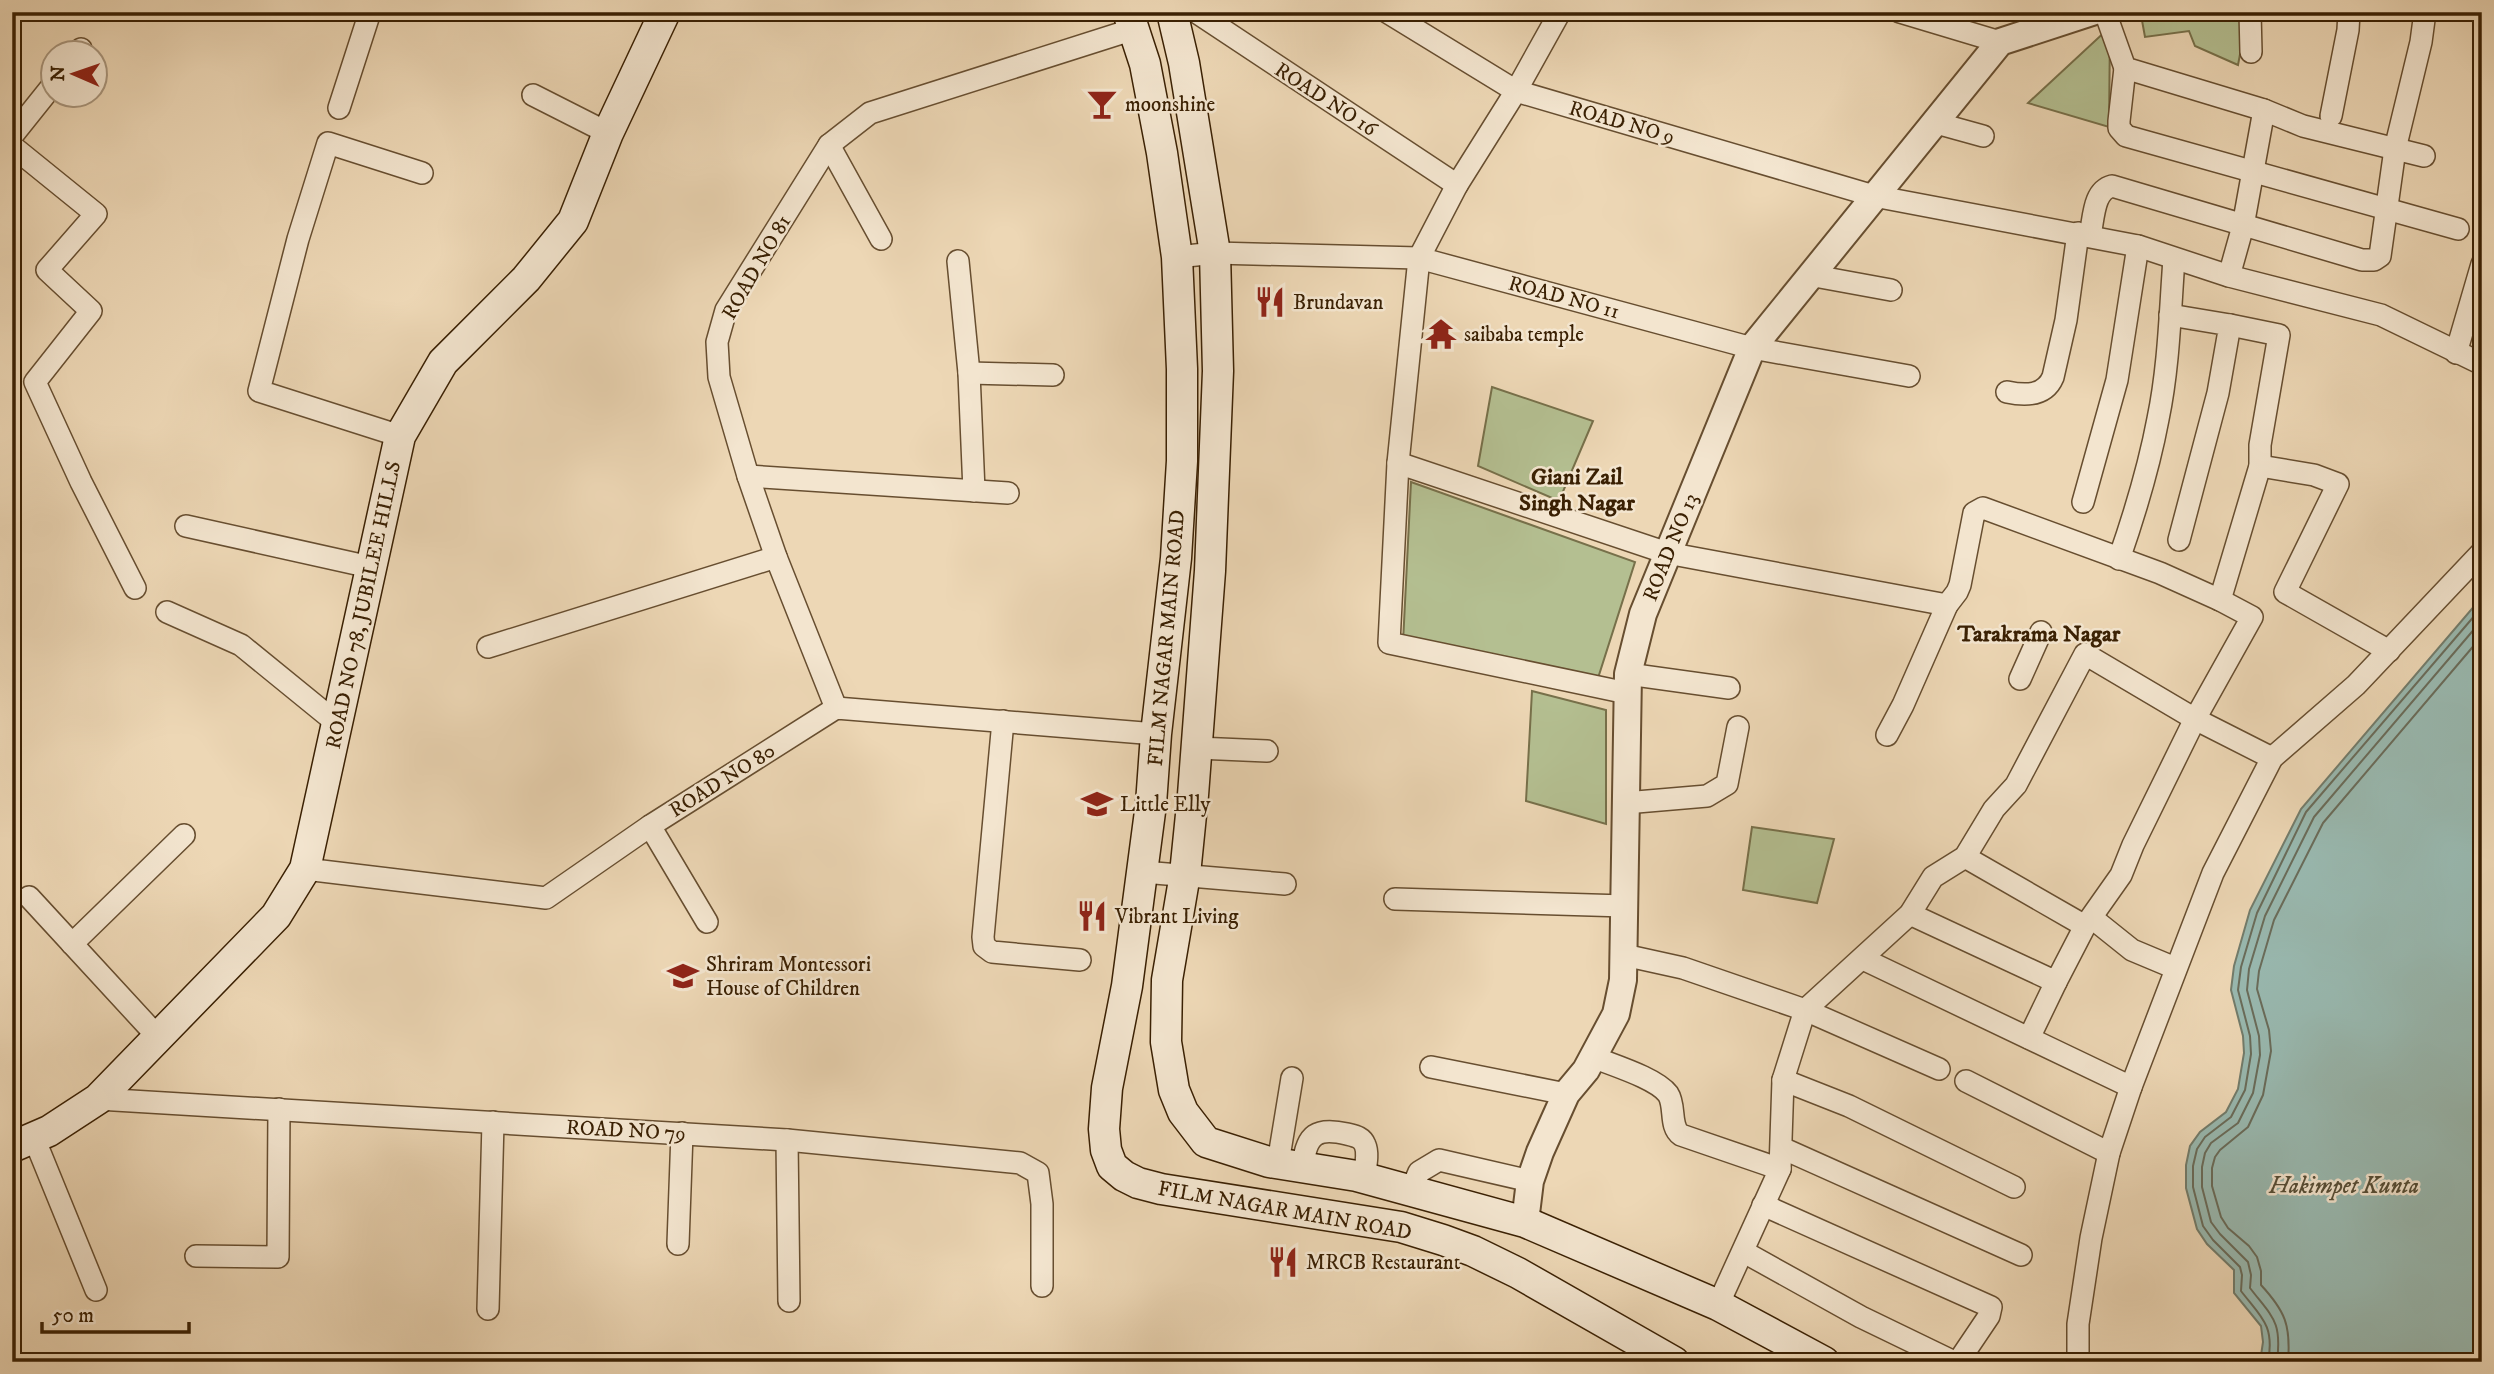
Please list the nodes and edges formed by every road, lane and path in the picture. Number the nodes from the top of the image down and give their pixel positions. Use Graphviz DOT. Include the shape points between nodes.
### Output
graph roads {
  1 [pos="370,12"];
  2 [pos="665,12"];
  3 [pos="1172,12"];
  4 [pos="1195,12"];
  5 [pos="1387,12"];
  6 [pos="1560,12"];
  7 [pos="1900,12"];
  8 [pos="2091,12"];
  9 [pos="2105,12"];
  10 [pos="2250,12"];
  11 [pos="2349,12"];
  12 [pos="2425,12"];
  13 [pos="1131,21"];
  14 [pos="2000,42"];
  15 [pos="2251,52"];
  16 [pos="2125,68"];
  17 [pos="1516,91"];
  18 [pos="533,95"];
  19 [pos="38,104"];
  20 [pos="340,108"];
  21 [pos="2264,110"];
  22 [pos="2331,116"];
  23 [pos="1936,123"];
  24 [pos="608,133"];
  25 [pos="12,136"];
  26 [pos="1983,136"];
  27 [pos="829,145"];
  28 [pos="12,146"];
  29 [pos="2395,149"];
  30 [pos="2424,156"];
  31 [pos="2252,169"];
  32 [pos="422,173"];
  33 [pos="1457,185"];
  34 [pos="1874,196"];
  35 [pos="2385,210"];
  36 [pos="2243,226"];
  37 [pos="2458,229"];
  38 [pos="2084,234"];
  39 [pos="881,239"];
  40 [pos="2138,246"];
  41 [pos="1215,253"];
  42 [pos="1177,257"];
  43 [pos="1419,258"];
  44 [pos="2175,258"];
  45 [pos="958,261"];
  46 [pos="2482,264"];
  47 [pos="1809,275"];
  48 [pos="2229,276"];
  49 [pos="1891,290"];
  50 [pos="2170,315"];
  51 [pos="2230,325"];
  52 [pos="1752,348"];
  53 [pos="2456,353"];
  54 [pos="2482,364"];
  55 [pos="969,373"];
  56 [pos="1053,375"];
  57 [pos="1909,376"];
  58 [pos="2007,393"];
  59 [pos="400,436"];
  60 [pos="1398,463"];
  61 [pos="2260,466"];
  62 [pos="748,476"];
  63 [pos="974,491"];
  64 [pos="1008,493"];
  65 [pos="2083,502"];
  66 [pos="186,526"];
  67 [pos="2179,540"];
  68 [pos="2482,552"];
  69 [pos="1667,553"];
  70 [pos="776,557"];
  71 [pos="2119,559"];
  72 [pos="370,567"];
  73 [pos="135,589"];
  74 [pos="2220,600"];
  75 [pos="1947,605"];
  76 [pos="167,612"];
  77 [pos="2041,632"];
  78 [pos="488,647"];
  79 [pos="2389,651"];
  80 [pos="2020,679"];
  81 [pos="1628,683"];
  82 [pos="1729,688"];
  83 [pos="836,708"];
  84 [pos="2195,719"];
  85 [pos="1003,721"];
  86 [pos="338,724"];
  87 [pos="1738,727"];
  88 [pos="1156,734"];
  89 [pos="1886,736"];
  90 [pos="1197,748"];
  91 [pos="1267,751"];
  92 [pos="2272,758"];
  93 [pos="1625,803"];
  94 [pos="650,826"];
  95 [pos="184,835"];
  96 [pos="1965,857"];
  97 [pos="305,869"];
  98 [pos="1143,872"];
  99 [pos="1185,874"];
  100 [pos="1285,884"];
  101 [pos="29,897"];
  102 [pos="1395,899"];
  103 [pos="1625,906"];
  104 [pos="1910,914"];
  105 [pos="707,922"];
  106 [pos="2088,922"];
  107 [pos="72,944"];
  108 [pos="1624,955"];
  109 [pos="1863,959"];
  110 [pos="1080,960"];
  111 [pos="2175,968"];
  112 [pos="2056,982"];
  113 [pos="1805,1010"];
  114 [pos="157,1037"];
  115 [pos="2029,1038"];
  116 [pos="1593,1057"];
  117 [pos="1431,1068"];
  118 [pos="1939,1069"];
  119 [pos="1292,1078"];
  120 [pos="1783,1080"];
  121 [pos="1966,1081"];
  122 [pos="2131,1087"];
  123 [pos="1566,1094"];
  124 [pos="98,1099"];
  125 [pos="279,1109"];
  126 [pos="493,1122"];
  127 [pos="682,1133"];
  128 [pos="787,1140"];
  129 [pos="23,1142"];
  130 [pos="2109,1153"];
  131 [pos="1781,1158"];
  132 [pos="1291,1165"];
  133 [pos="1364,1179"];
  134 [pos="1530,1181"];
  135 [pos="2014,1187"];
  136 [pos="1411,1191"];
  137 [pos="1763,1205"];
  138 [pos="1525,1222"];
  139 [pos="678,1244"];
  140 [pos="1744,1252"];
  141 [pos="2021,1255"];
  142 [pos="196,1256"];
  143 [pos="1042,1286"];
  144 [pos="96,1290"];
  145 [pos="789,1301"];
  146 [pos="1718,1305"];
  147 [pos="488,1309"];
  148 [pos="1674,1362"];
  149 [pos="1824,1362"];
  150 [pos="1956,1362"];
  151 [pos="2078,1362"];
  1 -- 20 [label="street"];
  2 -- 24 [label="main road, ROAD NO 78, JUBILEE HILLS"];
  3 -- 41 [label="main road, FILM NAGAR MAIN ROAD"];
  4 -- 33 [label="street, ROAD NO 16"];
  5 -- 17 [label="street, ROAD NO 9"];
  6 -- 17 [label="street"];
  7 -- 14 [label="street"];
  8 -- 14 [label="street"];
  9 -- 16 [label="street"];
  10 -- 15 [label="street"];
  11 -- 22 [label="street"];
  12 -- 29 [label="street"];
  13 -- 27 [label="street, ROAD NO 81" via="870,113"];
  13 -- 42 [label="main road, FILM NAGAR MAIN ROAD" via="1145,64"];
  14 -- 23 [label="street, ROAD NO 13"];
  16 -- 21 [label="street"];
  16 -- 31 [label="street" via="2119,128 2126,136"];
  17 -- 33 [label="street"];
  17 -- 34 [label="street, ROAD NO 9"];
  18 -- 24 [label="street"];
  19 -- 25 [label="street"];
  21 -- 29 [label="street" via="2303,126"];
  21 -- 31 [label="street"];
  23 -- 26 [label="street"];
  23 -- 34 [label="street, ROAD NO 13"];
  24 -- 59 [label="main road, ROAD NO 78, JUBILEE HILLS" via="573,221 526,279 443,362"];
  27 -- 39 [label="street"];
  27 -- 62 [label="street, ROAD NO 81" via="726,310 716,342 719,377"];
  28 -- 73 [label="street" via="96,214 47,270 91,311 35,382"];
  29 -- 30 [label="street"];
  29 -- 35 [label="street"];
  31 -- 35 [label="street"];
  31 -- 36 [label="street"];
  32 -- 59 [label="street" via="328,143 259,391"];
  33 -- 43 [label="street"];
  34 -- 38 [label="street, ROAD NO 9"];
  34 -- 47 [label="street, ROAD NO 13"];
  35 -- 36 [label="street" via="2380,256 2374,260"];
  35 -- 37 [label="street"];
  36 -- 38 [label="street" via="2112,186 2099,195"];
  36 -- 48 [label="street"];
  38 -- 40 [label="street, ROAD NO 9"];
  38 -- 58 [label="street" via="2050,385 2034,393"];
  40 -- 44 [label="street, ROAD NO 9"];
  40 -- 65 [label="street" via="2117,380"];
  41 -- 42 [label="street, ROAD NO 11"];
  41 -- 43 [label="street, ROAD NO 11"];
  41 -- 90 [label="main road, FILM NAGAR MAIN ROAD" via="1216,458"];
  42 -- 88 [label="main road, FILM NAGAR MAIN ROAD" via="1182,461"];
  43 -- 52 [label="street, ROAD NO 11"];
  43 -- 60 [label="street"];
  44 -- 48 [label="street, ROAD NO 9"];
  44 -- 50 [label="street"];
  45 -- 55 [label="street"];
  46 -- 53 [label="street"];
  47 -- 49 [label="street"];
  47 -- 52 [label="street, ROAD NO 13"];
  48 -- 53 [label="street, ROAD NO 9" via="2381,315"];
  50 -- 51 [label="street"];
  50 -- 71 [label="street" via="2159,418 2140,498"];
  51 -- 61 [label="street" via="2278,335"];
  51 -- 67 [label="street" via="2218,393"];
  52 -- 57 [label="street, ROAD NO 11"];
  52 -- 69 [label="street, ROAD NO 13"];
  53 -- 54 [label="street, ROAD NO 9"];
  55 -- 56 [label="street"];
  55 -- 63 [label="street"];
  59 -- 72 [label="main road, ROAD NO 78, JUBILEE HILLS"];
  60 -- 69 [label="street"];
  60 -- 81 [label="street" via="1389,643"];
  61 -- 74 [label="street"];
  61 -- 79 [label="street" via="2338,484 2285,592"];
  62 -- 63 [label="street"];
  62 -- 70 [label="street, ROAD NO 81"];
  63 -- 64 [label="street"];
  66 -- 72 [label="street"];
  68 -- 79 [label="street"];
  69 -- 75 [label="street"];
  69 -- 81 [label="street, ROAD NO 13" via="1643,614"];
  70 -- 78 [label="street"];
  70 -- 83 [label="street, ROAD NO 81"];
  71 -- 74 [label="street"];
  71 -- 75 [label="street" via="1978,509 1958,592"];
  72 -- 86 [label="main road, ROAD NO 78, JUBILEE HILLS"];
  74 -- 84 [label="street" via="2252,617"];
  75 -- 89 [label="street"];
  76 -- 86 [label="street" via="241,645"];
  77 -- 80 [label="street"];
  79 -- 92 [label="street"];
  81 -- 82 [label="street"];
  81 -- 93 [label="street, ROAD NO 13"];
  83 -- 85 [label="street"];
  83 -- 94 [label="street, ROAD NO 80"];
  84 -- 92 [label="street"];
  84 -- 96 [label="street" via="2085,654 2016,785 1994,809"];
  84 -- 106 [label="street" via="2121,875"];
  85 -- 88 [label="street"];
  85 -- 110 [label="street" via="984,946 992,951"];
  86 -- 97 [label="main road, ROAD NO 78, JUBILEE HILLS"];
  87 -- 93 [label="street" via="1727,783 1707,796"];
  88 -- 98 [label="main road, FILM NAGAR MAIN ROAD"];
  90 -- 91 [label="street"];
  90 -- 99 [label="main road, FILM NAGAR MAIN ROAD"];
  92 -- 111 [label="street" via="2213,873"];
  93 -- 103 [label="street, ROAD NO 13"];
  94 -- 97 [label="street, ROAD NO 80" via="546,898"];
  94 -- 105 [label="street"];
  95 -- 107 [label="street"];
  96 -- 104 [label="street" via="1933,877"];
  96 -- 106 [label="street"];
  97 -- 114 [label="main road, ROAD NO 78, JUBILEE HILLS" via="276,916"];
  98 -- 99 [label="street"];
  98 -- 148 [label="main road, FILM NAGAR MAIN ROAD" via="1107,1088 1104,1129 1112,1166 1138,1183 1161,1189 1401,1227 1443,1240 1518,1273"];
  99 -- 100 [label="street"];
  99 -- 132 [label="main road, FILM NAGAR MAIN ROAD" via="1167,980 1166,1042 1174,1090 1183,1112 1206,1142"];
  101 -- 107 [label="street"];
  102 -- 103 [label="street"];
  103 -- 108 [label="street, ROAD NO 13"];
  104 -- 109 [label="street"];
  104 -- 112 [label="street"];
  106 -- 111 [label="street" via="2132,950"];
  106 -- 112 [label="street"];
  107 -- 114 [label="street"];
  108 -- 113 [label="street" via="1682,968"];
  108 -- 116 [label="street, ROAD NO 13" via="1616,1014"];
  109 -- 113 [label="street"];
  109 -- 115 [label="street"];
  111 -- 122 [label="street"];
  112 -- 115 [label="street"];
  113 -- 118 [label="street"];
  113 -- 120 [label="street"];
  114 -- 124 [label="main road, ROAD NO 78, JUBILEE HILLS"];
  115 -- 122 [label="street"];
  116 -- 123 [label="street, ROAD NO 13"];
  116 -- 131 [label="street" via="1666,1092 1681,1135"];
  117 -- 123 [label="street"];
  119 -- 132 [label="street"];
  120 -- 131 [label="street"];
  120 -- 135 [label="street" via="1849,1106"];
  121 -- 130 [label="street"];
  122 -- 130 [label="street"];
  123 -- 134 [label="street, ROAD NO 13"];
  124 -- 125 [label="street, ROAD NO 79"];
  124 -- 129 [label="main road, ROAD NO 78, JUBILEE HILLS"];
  125 -- 126 [label="street, ROAD NO 79"];
  125 -- 142 [label="street" via="278,1257"];
  126 -- 127 [label="street, ROAD NO 79"];
  126 -- 147 [label="street"];
  127 -- 128 [label="street, ROAD NO 79"];
  127 -- 139 [label="street"];
  128 -- 143 [label="street, ROAD NO 79" via="1020,1163 1038,1172"];
  128 -- 145 [label="street"];
  129 -- 144 [label="street"];
  130 -- 151 [label="street" via="2077,1324"];
  131 -- 137 [label="street"];
  131 -- 141 [label="street"];
  132 -- 133 [label="main road, FILM NAGAR MAIN ROAD"];
  132 -- 133 [label="street" via="1310,1142 1328,1130 1363,1142 1367,1148"];
  133 -- 136 [label="main road, FILM NAGAR MAIN ROAD"];
  134 -- 136 [label="street" via="1439,1160 1419,1172"];
  134 -- 138 [label="street, ROAD NO 13"];
  136 -- 138 [label="main road, FILM NAGAR MAIN ROAD"];
  137 -- 140 [label="street"];
  137 -- 150 [label="street" via="1991,1307"];
  138 -- 146 [label="main road, FILM NAGAR MAIN ROAD"];
  140 -- 146 [label="street"];
  140 -- 150 [label="street" via="1861,1317"];
  146 -- 149 [label="main road, FILM NAGAR MAIN ROAD"];
}
